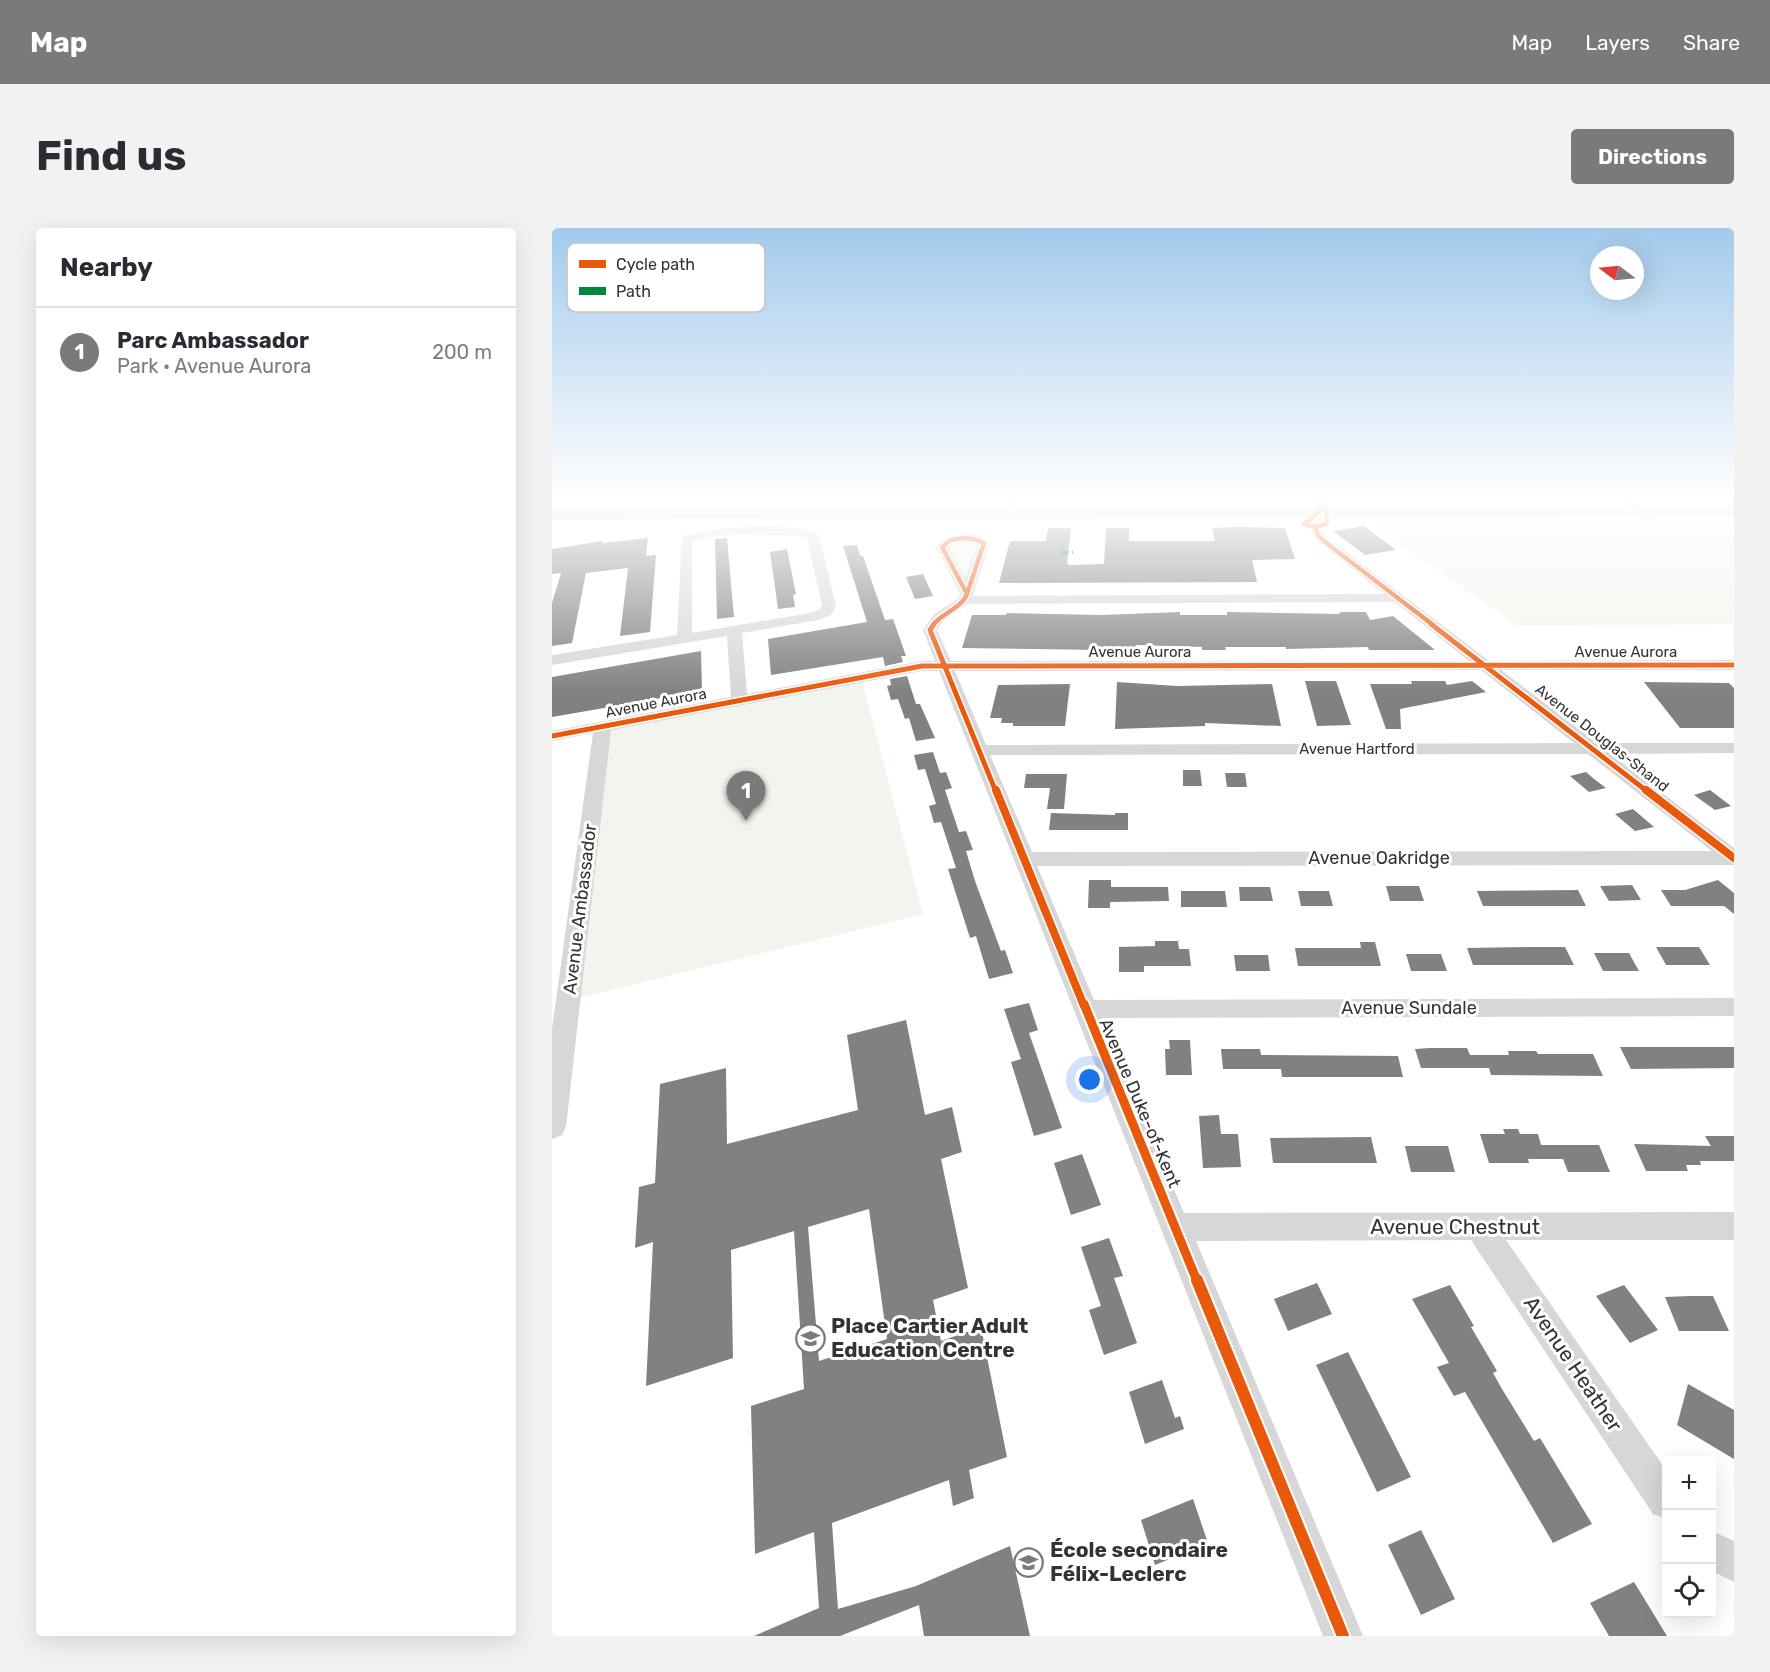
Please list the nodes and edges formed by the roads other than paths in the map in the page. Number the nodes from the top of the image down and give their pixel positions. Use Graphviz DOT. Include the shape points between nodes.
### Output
graph roads {
  1 [pos="686,562"];
  2 [pos="819,562"];
  3 [pos="1352,562"];
  4 [pos="1400,598"];
  5 [pos="734,632"];
  6 [pos="684,640"];
  7 [pos="552,660"];
  8 [pos="944,665"];
  9 [pos="1734,665"];
  10 [pos="1487,666"];
  11 [pos="739,700"];
  12 [pos="603,727"];
  13 [pos="552,736"];
  14 [pos="1594,748"];
  15 [pos="1734,748"];
  16 [pos="980,750"];
  17 [pos="1734,858"];
  18 [pos="1025,859"];
  19 [pos="1734,1007"];
  20 [pos="1085,1009"];
  21 [pos="552,1127"];
  22 [pos="1734,1226"];
  23 [pos="1175,1227"];
  24 [pos="1479,1227"];
  25 [pos="1662,1496"];
  26 [pos="1716,1552"];
  27 [pos="1734,1563"];
  28 [pos="1343,1636"];
  1 -- 6 [label="street"];
  2 -- 5 [label="street" via="829,606 826,612"];
  3 -- 4 [label="street, Avenue Douglas-Shand"];
  4 -- 8 [label="street, Avenue Duke-of-Kent" via="966,597 939,617 930,630"];
  4 -- 10 [label="street, Avenue Douglas-Shand"];
  5 -- 6 [label="street"];
  5 -- 11 [label="street"];
  6 -- 7 [label="street"];
  8 -- 10 [label="street, Avenue Aurora"];
  8 -- 11 [label="street, Avenue Aurora"];
  8 -- 16 [label="street, Avenue Duke-of-Kent"];
  9 -- 10 [label="street, Avenue Aurora"];
  10 -- 14 [label="street, Avenue Douglas-Shand"];
  11 -- 12 [label="street, Avenue Aurora"];
  12 -- 13 [label="street, Avenue Aurora"];
  12 -- 21 [label="street, Avenue Ambassador"];
  14 -- 15 [label="street, Avenue Hartford"];
  14 -- 16 [label="street, Avenue Hartford"];
  14 -- 17 [label="street, Avenue Douglas-Shand"];
  16 -- 18 [label="street, Avenue Duke-of-Kent"];
  17 -- 18 [label="street, Avenue Oakridge"];
  18 -- 20 [label="street, Avenue Duke-of-Kent"];
  19 -- 20 [label="street, Avenue Sundale"];
  20 -- 23 [label="street, Avenue Duke-of-Kent"];
  22 -- 24 [label="street, Avenue Chestnut"];
  23 -- 24 [label="street, Avenue Chestnut"];
  23 -- 28 [label="street, Avenue Duke-of-Kent"];
  24 -- 25 [label="street, Avenue Heather"];
  26 -- 27 [label="street"];
}
